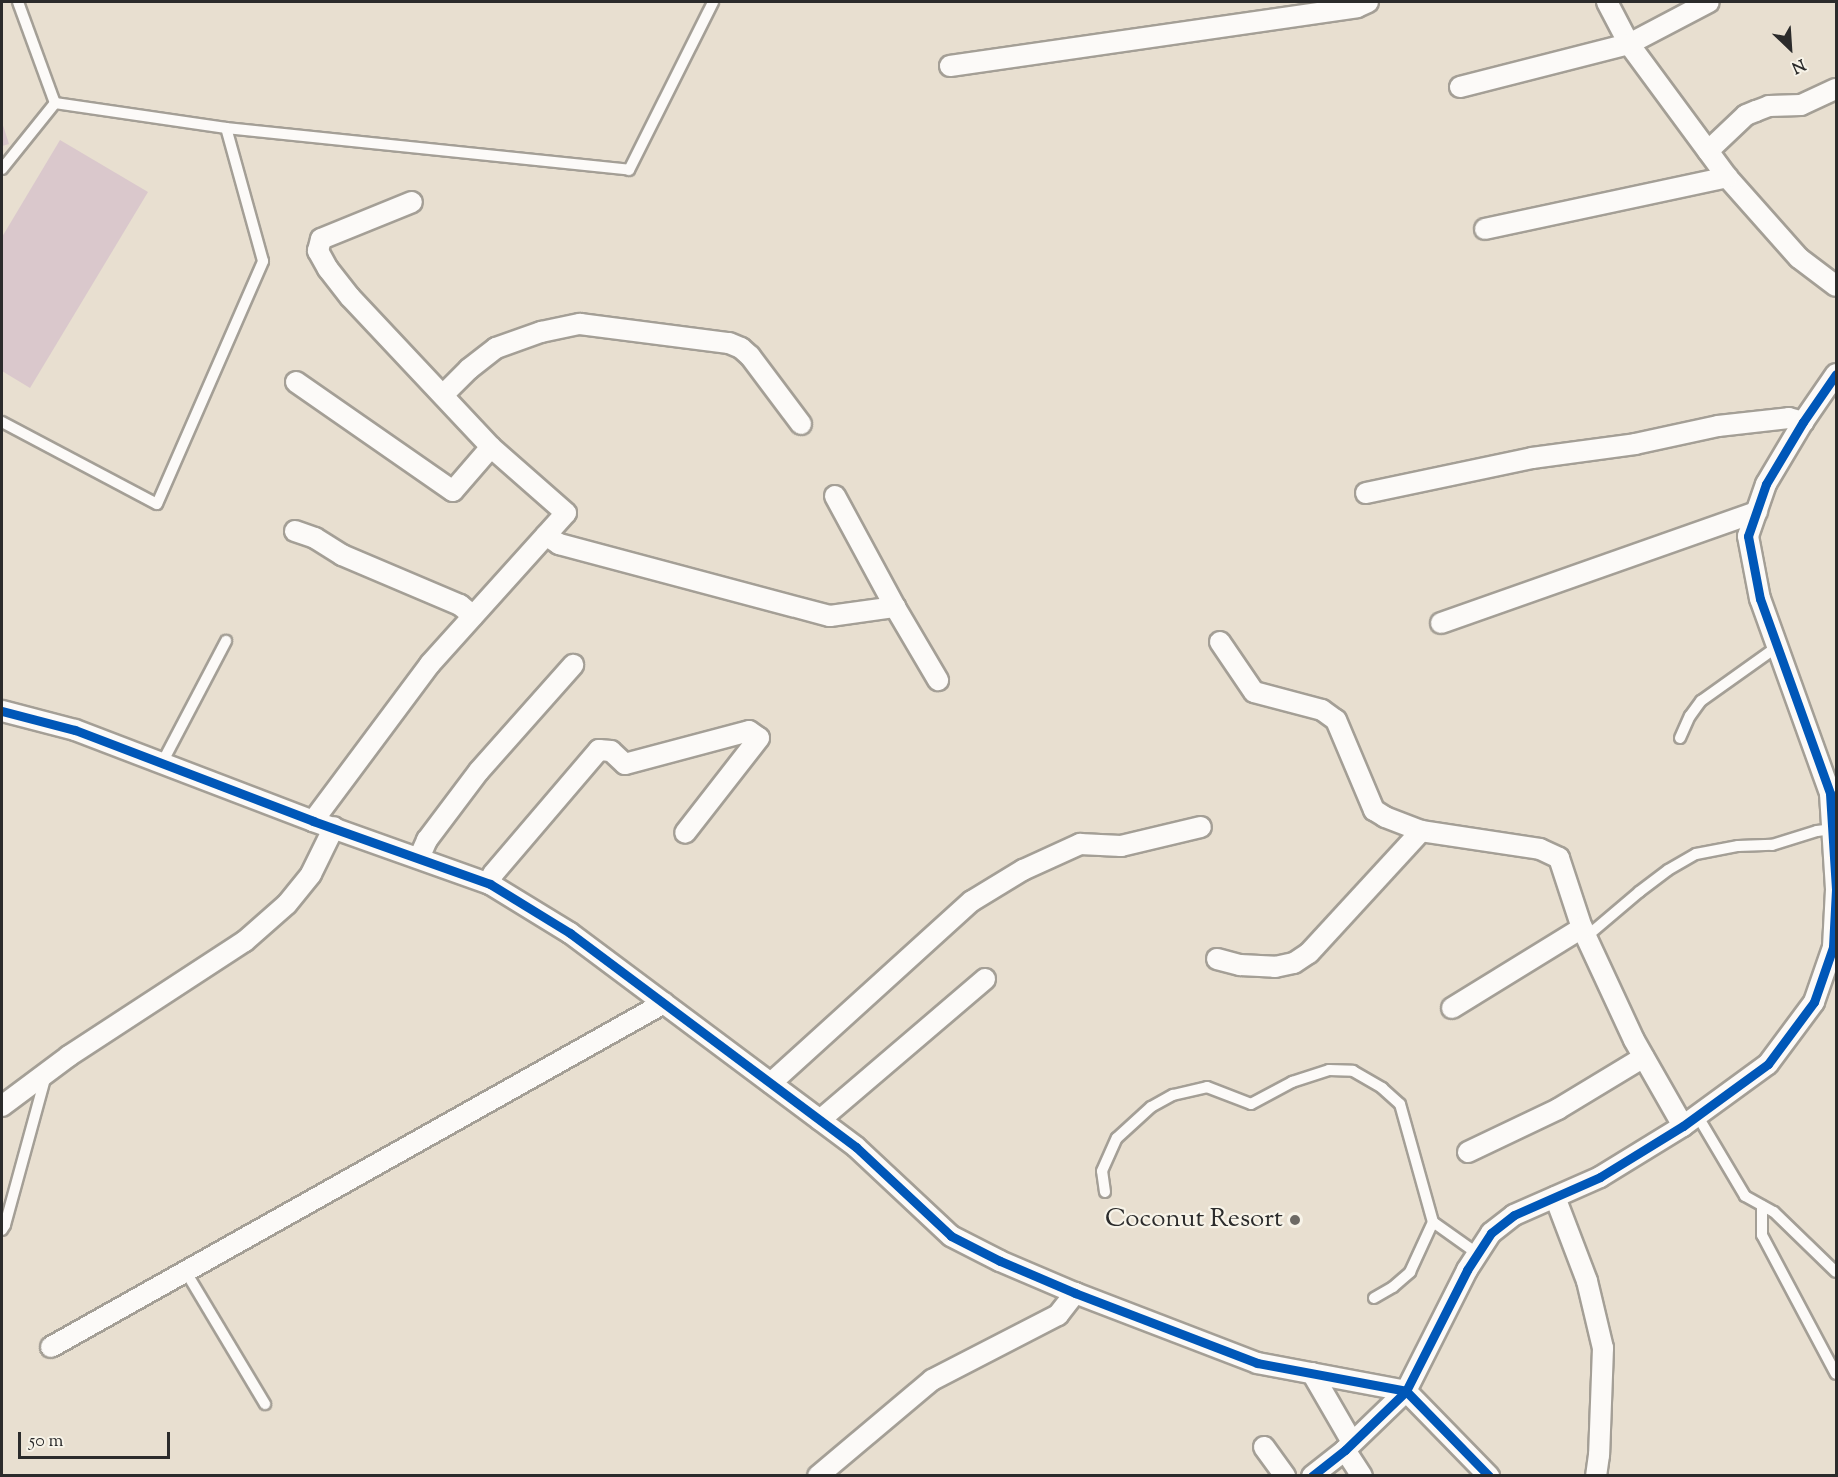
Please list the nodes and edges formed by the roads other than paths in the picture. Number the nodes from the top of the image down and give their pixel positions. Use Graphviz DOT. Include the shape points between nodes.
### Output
graph roads {
  1 [pos="18,2"];
  2 [pos="713,2"];
  3 [pos="1368,2"];
  4 [pos="1607,2"];
  5 [pos="1709,2"];
  6 [pos="1629,44"];
  7 [pos="950,66"];
  8 [pos="1460,87"];
  9 [pos="1836,89"];
  10 [pos="55,103"];
  11 [pos="226,128"];
  12 [pos="1708,151"];
  13 [pos="2,169"];
  14 [pos="1727,177"];
  15 [pos="412,202"];
  16 [pos="1485,229"];
  17 [pos="1836,286"];
  18 [pos="1836,374"];
  19 [pos="296,382"];
  20 [pos="443,395"];
  21 [pos="2,422"];
  22 [pos="1803,422"];
  23 [pos="801,424"];
  24 [pos="491,447"];
  25 [pos="1366,493"];
  26 [pos="835,496"];
  27 [pos="1757,512"];
  28 [pos="296,531"];
  29 [pos="546,535"];
  30 [pos="894,608"];
  31 [pos="473,616"];
  32 [pos="1441,623"];
  33 [pos="226,640"];
  34 [pos="1220,642"];
  35 [pos="1778,646"];
  36 [pos="573,665"];
  37 [pos="938,680"];
  38 [pos="2,711"];
  39 [pos="1680,738"];
  40 [pos="162,763"];
  41 [pos="313,821"];
  42 [pos="334,826"];
  43 [pos="1201,827"];
  44 [pos="1833,830"];
  45 [pos="1421,831"];
  46 [pos="685,833"];
  47 [pos="419,858"];
  48 [pos="490,884"];
  49 [pos="1584,933"];
  50 [pos="1217,959"];
  51 [pos="985,979"];
  52 [pos="664,1003"];
  53 [pos="1452,1008"];
  54 [pos="1644,1057"];
  55 [pos="47,1072"];
  56 [pos="771,1083"];
  57 [pos="2,1106"];
  58 [pos="820,1120"];
  59 [pos="1690,1121"];
  60 [pos="1468,1152"];
  61 [pos="1105,1192"];
  62 [pos="1555,1197"];
  63 [pos="1762,1206"];
  64 [pos="1432,1222"];
  65 [pos="2,1230"];
  66 [pos="1478,1254"];
  67 [pos="186,1272"];
  68 [pos="1836,1272"];
  69 [pos="1075,1293"];
  70 [pos="1374,1298"];
  71 [pos="51,1347"];
  72 [pos="1312,1373"];
  73 [pos="1836,1374"];
  74 [pos="1406,1391"];
  75 [pos="265,1404"];
  76 [pos="1348,1446"];
  77 [pos="1264,1447"];
  78 [pos="818,1476"];
  79 [pos="1285,1476"];
  80 [pos="1312,1476"];
  81 [pos="1362,1476"];
  82 [pos="1489,1476"];
  83 [pos="1596,1476"];
  1 -- 10 [label="lane"];
  2 -- 11 [label="lane" via="629,170"];
  3 -- 7 [label="street" via="1357,7"];
  4 -- 6 [label="street"];
  5 -- 6 [label="street"];
  6 -- 8 [label="street"];
  6 -- 12 [label="street"];
  9 -- 12 [label="street" via="1802,105 1768,106 1746,115"];
  10 -- 11 [label="lane"];
  10 -- 13 [label="lane"];
  11 -- 21 [label="lane" via="263,261 157,504"];
  12 -- 14 [label="street"];
  14 -- 16 [label="street"];
  14 -- 17 [label="street" via="1799,258"];
  15 -- 20 [label="street" via="321,239 318,251 350,297"];
  18 -- 22 [label="street"];
  19 -- 24 [label="street" via="453,491"];
  20 -- 23 [label="street" via="496,348 541,332 580,324 729,343 741,348"];
  20 -- 24 [label="street"];
  22 -- 25 [label="street" via="1789,418 1718,426 1635,444 1532,458"];
  22 -- 27 [label="street" via="1766,484"];
  24 -- 29 [label="street" via="566,513"];
  26 -- 30 [label="street"];
  27 -- 32 [label="street"];
  27 -- 35 [label="street" via="1748,536 1760,598"];
  28 -- 31 [label="street" via="460,605"];
  29 -- 30 [label="street" via="559,544 830,616"];
  29 -- 31 [label="street"];
  30 -- 37 [label="street"];
  31 -- 41 [label="street" via="429,664"];
  33 -- 40 [label="lane"];
  34 -- 45 [label="street" via="1254,692 1322,710 1336,720 1374,810"];
  35 -- 39 [label="lane" via="1701,701"];
  35 -- 44 [label="street" via="1830,793"];
  36 -- 47 [label="street" via="480,771 427,840"];
  38 -- 40 [label="street" via="75,730"];
  40 -- 41 [label="street"];
  41 -- 42 [label="street"];
  42 -- 47 [label="street"];
  42 -- 55 [label="street" via="311,874 286,904 245,941"];
  43 -- 56 [label="street" via="1121,846 1080,844 1023,870 972,901"];
  44 -- 49 [label="lane" via="1772,845 1738,846 1696,854"];
  44 -- 59 [label="street" via="1833,947 1814,1002 1768,1064"];
  45 -- 49 [label="street" via="1540,849 1559,858"];
  45 -- 50 [label="street" via="1310,953 1275,968"];
  46 -- 48 [label="street" via="759,738 749,731 625,764 611,751 599,750 493,874"];
  47 -- 48 [label="street"];
  48 -- 52 [label="street" via="570,933"];
  49 -- 53 [label="street"];
  49 -- 54 [label="street"];
  51 -- 58 [label="street"];
  52 -- 56 [label="street"];
  52 -- 67 [label="street"];
  54 -- 59 [label="street"];
  54 -- 60 [label="street" via="1558,1109"];
  55 -- 57 [label="street"];
  55 -- 65 [label="lane"];
  56 -- 58 [label="street"];
  58 -- 69 [label="street" via="856,1147 951,1236"];
  59 -- 62 [label="street" via="1600,1177"];
  59 -- 63 [label="lane" via="1745,1196"];
  61 -- 64 [label="lane" via="1102,1172 1117,1138 1151,1107 1173,1095 1207,1087 1251,1104 1292,1082 1329,1070 1353,1071 1400,1104"];
  62 -- 66 [label="street" via="1514,1215 1491,1233"];
  62 -- 83 [label="street" via="1587,1281 1603,1348"];
  63 -- 68 [label="lane" via="1783,1220"];
  63 -- 73 [label="lane" via="1762,1235"];
  64 -- 66 [label="lane"];
  64 -- 70 [label="lane" via="1410,1272"];
  66 -- 74 [label="street"];
  67 -- 71 [label="street"];
  67 -- 75 [label="lane"];
  69 -- 72 [label="street" via="1257,1363"];
  69 -- 78 [label="street" via="1058,1315 932,1380"];
  72 -- 74 [label="street"];
  72 -- 76 [label="street"];
  74 -- 76 [label="street"];
  74 -- 82 [label="street"];
  76 -- 80 [label="street"];
  76 -- 81 [label="street"];
  77 -- 79 [label="street"];
}
